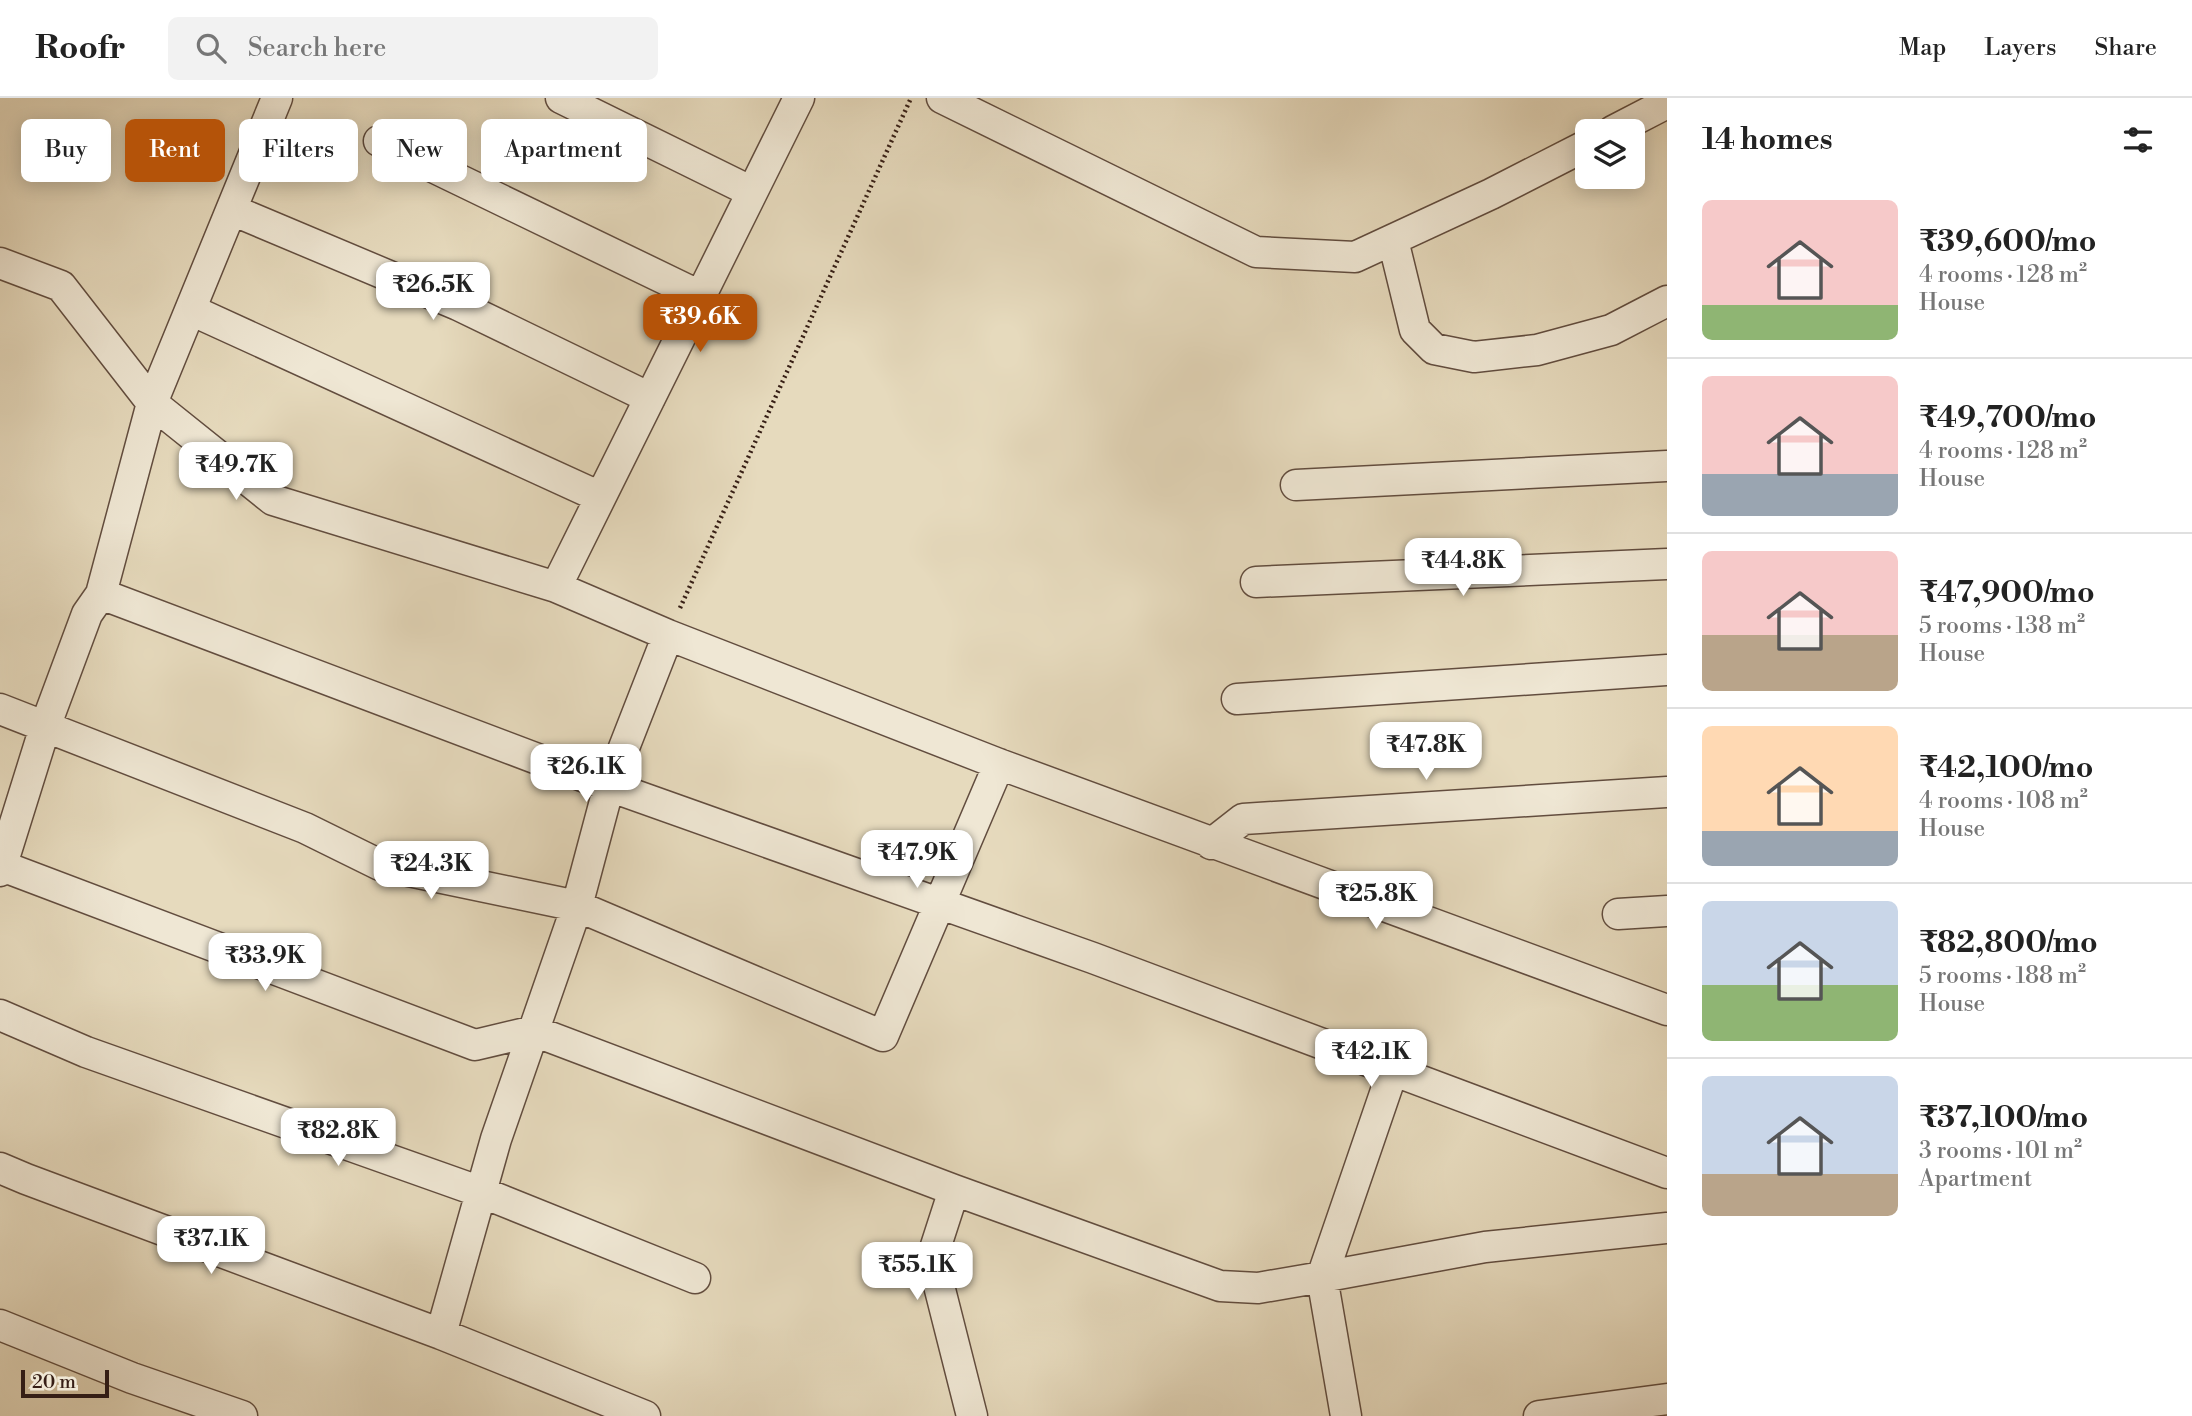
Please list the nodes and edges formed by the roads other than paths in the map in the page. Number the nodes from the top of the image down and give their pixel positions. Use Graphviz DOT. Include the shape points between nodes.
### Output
graph roads {
  1 [pos="277,98"];
  2 [pos="561,98"];
  3 [pos="799,98"];
  4 [pos="942,98"];
  5 [pos="1667,103"];
  6 [pos="1636,119"];
  7 [pos="1575,151"];
  8 [pos="464,182"];
  9 [pos="752,192"];
  10 [pos="232,210"];
  11 [pos="1393,240"];
  12 [pos="0,262"];
  13 [pos="700,296"];
  14 [pos="1667,302"];
  15 [pos="191,310"];
  16 [pos="650,398"];
  17 [pos="152,403"];
  18 [pos="1667,466"];
  19 [pos="1296,485"];
  20 [pos="600,497"];
  21 [pos="1667,564"];
  22 [pos="1256,583"];
  23 [pos="556,587"];
  24 [pos="101,593"];
  25 [pos="668,635"];
  26 [pos="1667,670"];
  27 [pos="1237,699"];
  28 [pos="0,709"];
  29 [pos="45,727"];
  30 [pos="999,764"];
  31 [pos="609,786"];
  32 [pos="1667,792"];
  33 [pos="1212,844"];
  34 [pos="1,868"];
  35 [pos="939,903"];
  36 [pos="577,906"];
  37 [pos="1667,911"];
  38 [pos="1618,914"];
  39 [pos="1667,1010"];
  40 [pos="0,1015"];
  41 [pos="534,1031"];
  42 [pos="1392,1070"];
  43 [pos="0,1168"];
  44 [pos="1667,1173"];
  45 [pos="954,1190"];
  46 [pos="481,1192"];
  47 [pos="1667,1228"];
  48 [pos="1322,1277"];
  49 [pos="695,1279"];
  50 [pos="0,1325"];
  51 [pos="442,1334"];
  52 [pos="1667,1399"];
  53 [pos="242,1416"];
  54 [pos="645,1416"];
  55 [pos="972,1416"];
  56 [pos="1346,1416"];
  57 [pos="1539,1416"];
  1 -- 10 [label="street"];
  2 -- 9 [label="street"];
  3 -- 9 [label="street"];
  4 -- 11 [label="street" via="1256,252 1355,257"];
  5 -- 6 [label="street"];
  7 -- 11 [label="street"];
  8 -- 13 [label="street"];
  9 -- 13 [label="street"];
  10 -- 15 [label="street"];
  10 -- 16 [label="street" via="458,305"];
  11 -- 14 [label="street" via="1415,330 1434,349 1474,357 1537,350 1611,330"];
  12 -- 17 [label="street" via="61,286"];
  13 -- 16 [label="street"];
  15 -- 17 [label="street"];
  15 -- 20 [label="street"];
  16 -- 20 [label="street"];
  17 -- 23 [label="street" via="273,499"];
  17 -- 24 [label="street"];
  18 -- 19 [label="street"];
  20 -- 23 [label="street"];
  21 -- 22 [label="street"];
  23 -- 25 [label="street"];
  24 -- 29 [label="street" via="87,614"];
  24 -- 31 [label="street"];
  25 -- 30 [label="street"];
  25 -- 31 [label="street"];
  26 -- 27 [label="street"];
  28 -- 29 [label="street"];
  29 -- 34 [label="street"];
  29 -- 36 [label="street" via="305,828 380,865"];
  30 -- 33 [label="street"];
  30 -- 35 [label="street"];
  31 -- 35 [label="street"];
  31 -- 36 [label="street"];
  32 -- 33 [label="street" via="1243,818"];
  33 -- 39 [label="street"];
  34 -- 41 [label="street" via="475,1045"];
  35 -- 36 [label="street" via="883,1036"];
  35 -- 42 [label="street"];
  36 -- 41 [label="street"];
  37 -- 38 [label="street"];
  40 -- 46 [label="street" via="86,1052"];
  41 -- 45 [label="street"];
  41 -- 46 [label="street"];
  42 -- 44 [label="street"];
  42 -- 48 [label="street"];
  43 -- 51 [label="street"];
  45 -- 48 [label="street" via="1220,1286 1258,1288"];
  45 -- 55 [label="street" via="932,1258"];
  46 -- 49 [label="street"];
  46 -- 51 [label="street"];
  47 -- 48 [label="street" via="1485,1247"];
  48 -- 56 [label="street"];
  50 -- 53 [label="street"];
  51 -- 54 [label="street"];
  52 -- 57 [label="street"];
}
